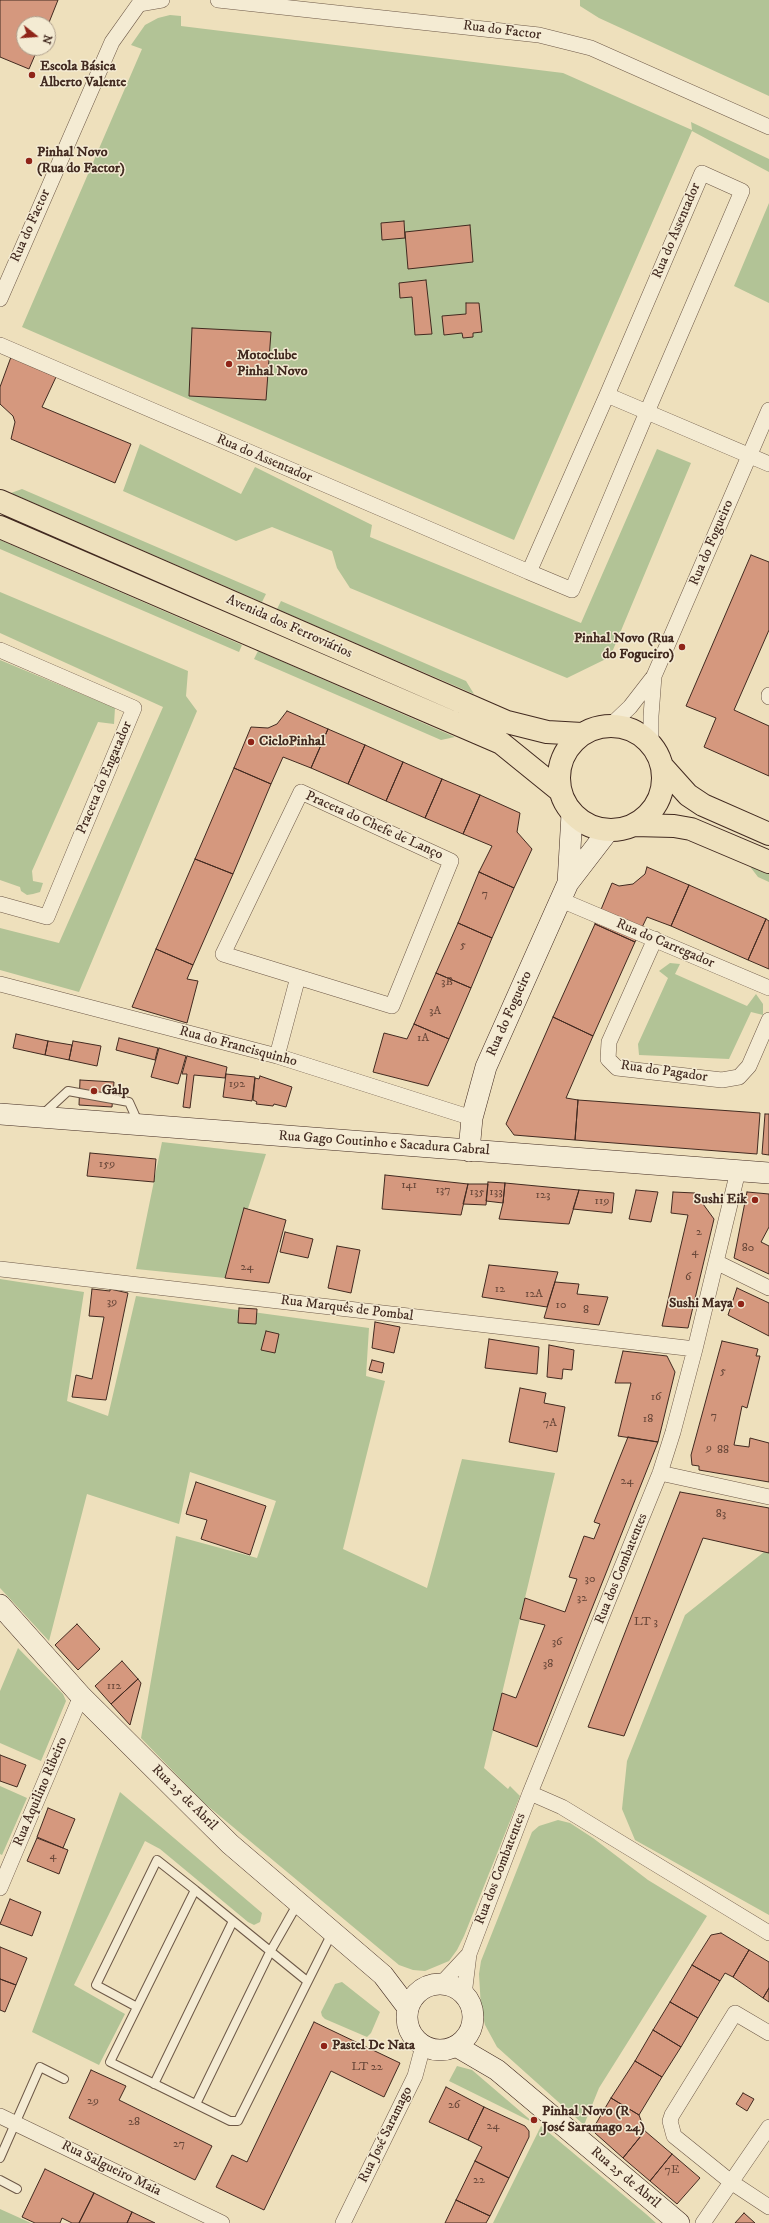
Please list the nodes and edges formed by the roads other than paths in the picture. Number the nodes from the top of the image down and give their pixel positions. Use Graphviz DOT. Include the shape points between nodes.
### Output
graph roads {
  1 [pos="162,0"];
  2 [pos="218,0"];
  3 [pos="769,127"];
  4 [pos="0,299"];
  5 [pos="0,345"];
  6 [pos="607,395"];
  7 [pos="769,410"];
  8 [pos="647,412"];
  9 [pos="749,456"];
  10 [pos="769,464"];
  11 [pos="0,501"];
  12 [pos="0,527"];
  13 [pos="529,572"];
  14 [pos="0,650"];
  15 [pos="654,676"];
  16 [pos="610,726"];
  17 [pos="582,734"];
  18 [pos="651,744"];
  19 [pos="662,766"];
  20 [pos="559,790"];
  21 [pos="572,814"];
  22 [pos="634,825"];
  23 [pos="608,831"];
  24 [pos="769,834"];
  25 [pos="769,862"];
  26 [pos="564,891"];
  27 [pos="0,904"];
  28 [pos="655,939"];
  29 [pos="298,977"];
  30 [pos="0,984"];
  31 [pos="769,988"];
  32 [pos="769,1020"];
  33 [pos="278,1056"];
  34 [pos="0,1114"];
  35 [pos="40,1117"];
  36 [pos="472,1118"];
  37 [pos="139,1125"];
  38 [pos="469,1151"];
  39 [pos="738,1171"];
  40 [pos="769,1173"];
  41 [pos="716,1262"];
  42 [pos="0,1269"];
  43 [pos="769,1288"];
  44 [pos="695,1349"];
  45 [pos="660,1473"];
  46 [pos="769,1497"];
  47 [pos="0,1605"];
  48 [pos="81,1696"];
  49 [pos="530,1793"];
  50 [pos="0,1888"];
  51 [pos="195,1890"];
  52 [pos="298,1902"];
  53 [pos="233,1921"];
  54 [pos="333,1931"];
  55 [pos="769,1933"];
  56 [pos="270,1952"];
  57 [pos="469,1954"];
  58 [pos="383,1975"];
  59 [pos="308,1981"];
  60 [pos="432,1987"];
  61 [pos="464,1995"];
  62 [pos="137,2007"];
  63 [pos="408,2008"];
  64 [pos="471,2028"];
  65 [pos="769,2032"];
  66 [pos="423,2046"];
  67 [pos="456,2046"];
  68 [pos="497,2070"];
  69 [pos="64,2079"];
  70 [pos="154,2084"];
  71 [pos="196,2104"];
  72 [pos="0,2116"];
  73 [pos="16,2123"];
  74 [pos="769,2129"];
  75 [pos="0,2158"];
  76 [pos="0,2180"];
  77 [pos="731,2182"];
  78 [pos="17,2189"];
  79 [pos="769,2207"];
  80 [pos="222,2223"];
  81 [pos="343,2223"];
  82 [pos="679,2223"];
  83 [pos="703,2223"];
  1 -- 4 [label="street, Rua do Factor" via="139,4 112,42"];
  2 -- 3 [label="street, Rua do Factor" via="539,35 591,48"];
  5 -- 13 [label="street, Rua do Assentador"];
  6 -- 8 [label="street"];
  6 -- 8 [label="street, Rua do Assentador" via="702,173 742,191"];
  6 -- 13 [label="street, Rua do Assentador"];
  7 -- 9 [label="street, Rua do Fogueiro"];
  8 -- 9 [label="street"];
  8 -- 13 [label="street, Rua do Assentador" via="572,590"];
  9 -- 10 [label="street"];
  9 -- 15 [label="street, Rua do Fogueiro"];
  11 -- 17 [label="main road, Avenida dos Ferroviários" via="507,722 547,732"];
  12 -- 20 [label="main road, Avenida dos Ferroviários" via="500,743"];
  14 -- 27 [label="street, Praceta do Engatador" via="134,708 46,917"];
  15 -- 16 [label="street" via="630,707"];
  15 -- 18 [label="street"];
  16 -- 17 [label="main road, Avenida dos Ferroviários"];
  16 -- 18 [label="main road, Avenida dos Ferroviários" via="626,728 640,734"];
  17 -- 20 [label="main road, Avenida dos Ferroviários" via="570,745 562,758 558,774"];
  18 -- 19 [label="main road, Avenida dos Ferroviários"];
  19 -- 22 [label="main road, Avenida dos Ferroviários" via="663,784 659,801 649,815"];
  19 -- 24 [label="main road, Avenida dos Ferroviários" via="688,795 703,805"];
  20 -- 21 [label="main road, Avenida dos Ferroviários"];
  21 -- 23 [label="main road, Avenida dos Ferroviários" via="594,829"];
  21 -- 26 [label="street, Rua do Fogueiro"];
  22 -- 23 [label="main road, Avenida dos Ferroviários" via="622,830"];
  22 -- 25 [label="main road, Avenida dos Ferroviários" via="691,829"];
  23 -- 26 [label="street, Rua do Fogueiro"];
  26 -- 28 [label="street, Rua do Carregador"];
  26 -- 36 [label="street, Rua do Fogueiro" via="486,1067"];
  28 -- 31 [label="street, Rua do Carregador"];
  28 -- 32 [label="street, Rua do Pagador" via="609,1042 608,1059 617,1068 722,1080 739,1077 749,1066"];
  29 -- 29 [label="street, Praceta do Chefe de Lanço" via="223,954 301,792 450,861 392,1006"];
  29 -- 33 [label="street"];
  30 -- 33 [label="street, Rua do Francisquinho"];
  33 -- 36 [label="street, Rua do Francisquinho"];
  34 -- 35 [label="street, Rua Gago Coutinho e Sacadura Cabral"];
  35 -- 37 [label="street, Rua Gago Coutinho e Sacadura Cabral"];
  35 -- 37 [label="lane" via="68,1091 129,1102"];
  36 -- 38 [label="street, Rua do Fogueiro"];
  37 -- 38 [label="street, Rua Gago Coutinho e Sacadura Cabral"];
  38 -- 39 [label="street, Rua Gago Coutinho e Sacadura Cabral"];
  39 -- 40 [label="street, Rua Gago Coutinho e Sacadura Cabral"];
  39 -- 41 [label="street, Rua dos Combatentes"];
  41 -- 43 [label="street"];
  41 -- 44 [label="street, Rua dos Combatentes"];
  42 -- 44 [label="street, Rua Marquês de Pombal"];
  44 -- 45 [label="street, Rua dos Combatentes"];
  45 -- 46 [label="street"];
  45 -- 49 [label="street, Rua dos Combatentes"];
  47 -- 48 [label="street, Rua 25 de Abril"];
  48 -- 50 [label="street, Rua Aquilino Ribeiro"];
  48 -- 52 [label="street, Rua 25 de Abril" via="230,1844"];
  49 -- 55 [label="street" via="562,1807"];
  49 -- 57 [label="street, Rua dos Combatentes"];
  51 -- 53 [label="lane"];
  51 -- 62 [label="lane"];
  51 -- 62 [label="lane" via="157,1860 96,1985"];
  52 -- 54 [label="street, Rua 25 de Abril"];
  52 -- 56 [label="lane"];
  53 -- 56 [label="lane"];
  53 -- 70 [label="lane"];
  54 -- 58 [label="street, Rua 25 de Abril"];
  54 -- 59 [label="lane"];
  56 -- 59 [label="lane"];
  56 -- 71 [label="lane"];
  57 -- 60 [label="street, Rua dos Combatentes"];
  57 -- 61 [label="street, Rua dos Combatentes"];
  58 -- 60 [label="street, Rua 25 de Abril"];
  58 -- 63 [label="street, Rua 25 de Abril"];
  59 -- 71 [label="lane" via="241,2118 238,2121 230,2121"];
  60 -- 61 [label="street" via="454,1988"];
  60 -- 63 [label="street" via="412,2001"];
  61 -- 64 [label="street" via="472,2010"];
  62 -- 70 [label="lane" via="110,2062"];
  63 -- 66 [label="street" via="410,2030"];
  64 -- 67 [label="street" via="463,2041"];
  64 -- 68 [label="street, Rua 25 de Abril" via="481,2050"];
  65 -- 77 [label="street" via="735,2013 670,2121 674,2136"];
  66 -- 67 [label="street" via="440,2050"];
  66 -- 81 [label="street, Rua José Saramago" via="415,2076"];
  67 -- 68 [label="street, Rua 25 de Abril"];
  68 -- 82 [label="street, Rua 25 de Abril"];
  69 -- 73 [label="lane" via="40,2067"];
  70 -- 71 [label="lane"];
  72 -- 73 [label="street, Rua Salgueiro Maia"];
  73 -- 75 [label="lane"];
  73 -- 80 [label="street, Rua Salgueiro Maia"];
  74 -- 77 [label="street"];
  76 -- 78 [label="lane"];
  77 -- 79 [label="street"];
  77 -- 83 [label="street"];
}
